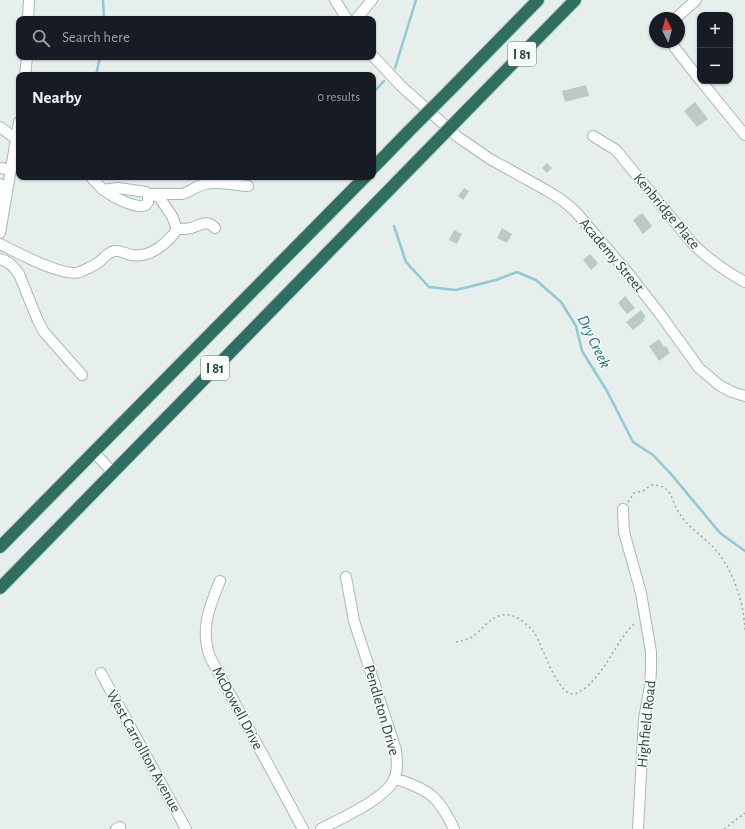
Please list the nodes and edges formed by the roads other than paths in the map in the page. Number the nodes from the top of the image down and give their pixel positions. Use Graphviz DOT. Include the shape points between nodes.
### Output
graph roads {
  1 [pos="29,0"];
  2 [pos="334,0"];
  3 [pos="372,0"];
  4 [pos="538,0"];
  5 [pos="575,0"];
  6 [pos="696,0"];
  7 [pos="683,12"];
  8 [pos="28,16"];
  9 [pos="345,16"];
  10 [pos="359,16"];
  11 [pos="675,48"];
  12 [pos="376,59"];
  13 [pos="27,60"];
  14 [pos="25,72"];
  15 [pos="697,75"];
  16 [pos="705,84"];
  17 [pos="741,123"];
  18 [pos="0,126"];
  19 [pos="745,134"];
  20 [pos="593,136"];
  21 [pos="16,139"];
  22 [pos="16,159"];
  23 [pos="376,165"];
  24 [pos="0,168"];
  25 [pos="11,170"];
  26 [pos="94,180"];
  27 [pos="362,180"];
  28 [pos="0,184"];
  29 [pos="248,186"];
  30 [pos="103,190"];
  31 [pos="148,194"];
  32 [pos="5,204"];
  33 [pos="215,228"];
  34 [pos="177,229"];
  35 [pos="0,233"];
  36 [pos="0,244"];
  37 [pos="0,259"];
  38 [pos="745,282"];
  39 [pos="82,375"];
  40 [pos="745,396"];
  41 [pos="94,452"];
  42 [pos="113,473"];
  43 [pos="623,509"];
  44 [pos="0,547"];
  45 [pos="346,577"];
  46 [pos="220,581"];
  47 [pos="0,588"];
  48 [pos="101,674"];
  49 [pos="394,778"];
  50 [pos="186,829"];
  51 [pos="303,829"];
  52 [pos="321,829"];
  53 [pos="454,829"];
  54 [pos="638,829"];
  1 -- 8 [label="street"];
  2 -- 9 [label="street"];
  3 -- 10 [label="street"];
  4 -- 23 [label="highway, I 81, bridge"];
  5 -- 42 [label="highway, I 81, bridge"];
  6 -- 7 [label="street"];
  11 -- 15 [label="street"];
  12 -- 40 [label="street, Academy Street" via="401,86 458,137 490,159 562,200 575,211 628,273 699,368 719,385"];
  13 -- 14 [label="street"];
  16 -- 17 [label="street"];
  17 -- 19 [label="street"];
  18 -- 21 [label="street"];
  20 -- 38 [label="street, Kenbridge Place" via="616,150 703,254"];
  21 -- 22 [label="street"];
  22 -- 25 [label="street"];
  24 -- 25 [label="street"];
  25 -- 32 [label="street"];
  26 -- 30 [label="street"];
  27 -- 41 [label="highway, I 81"];
  28 -- 32 [label="street"];
  29 -- 31 [label="street" via="212,183 182,194"];
  30 -- 31 [label="street" via="118,188"];
  30 -- 31 [label="street" via="140,207 146,205"];
  31 -- 34 [label="street" via="159,197 172,216"];
  32 -- 35 [label="street"];
  33 -- 34 [label="street" via="206,223 183,230"];
  34 -- 36 [label="street" via="164,243 146,254 138,256 114,251 78,273 50,268"];
  37 -- 39 [label="street" via="16,269 44,332"];
  41 -- 42 [label="street"];
  41 -- 44 [label="highway, I 81"];
  42 -- 47 [label="highway, I 81"];
  43 -- 54 [label="street, Highfield Road" via="624,532 636,571 651,652 650,686 644,719"];
  45 -- 49 [label="street, Pendleton Drive" via="354,621 396,750 397,770"];
  46 -- 51 [label="street, McDowell Drive" via="205,627 210,658"];
  48 -- 50 [label="street, West Carrollton Avenue"];
  49 -- 52 [label="street, Pendleton Drive" via="390,786 372,801"];
  49 -- 53 [label="street" via="431,794 446,812"];
}
